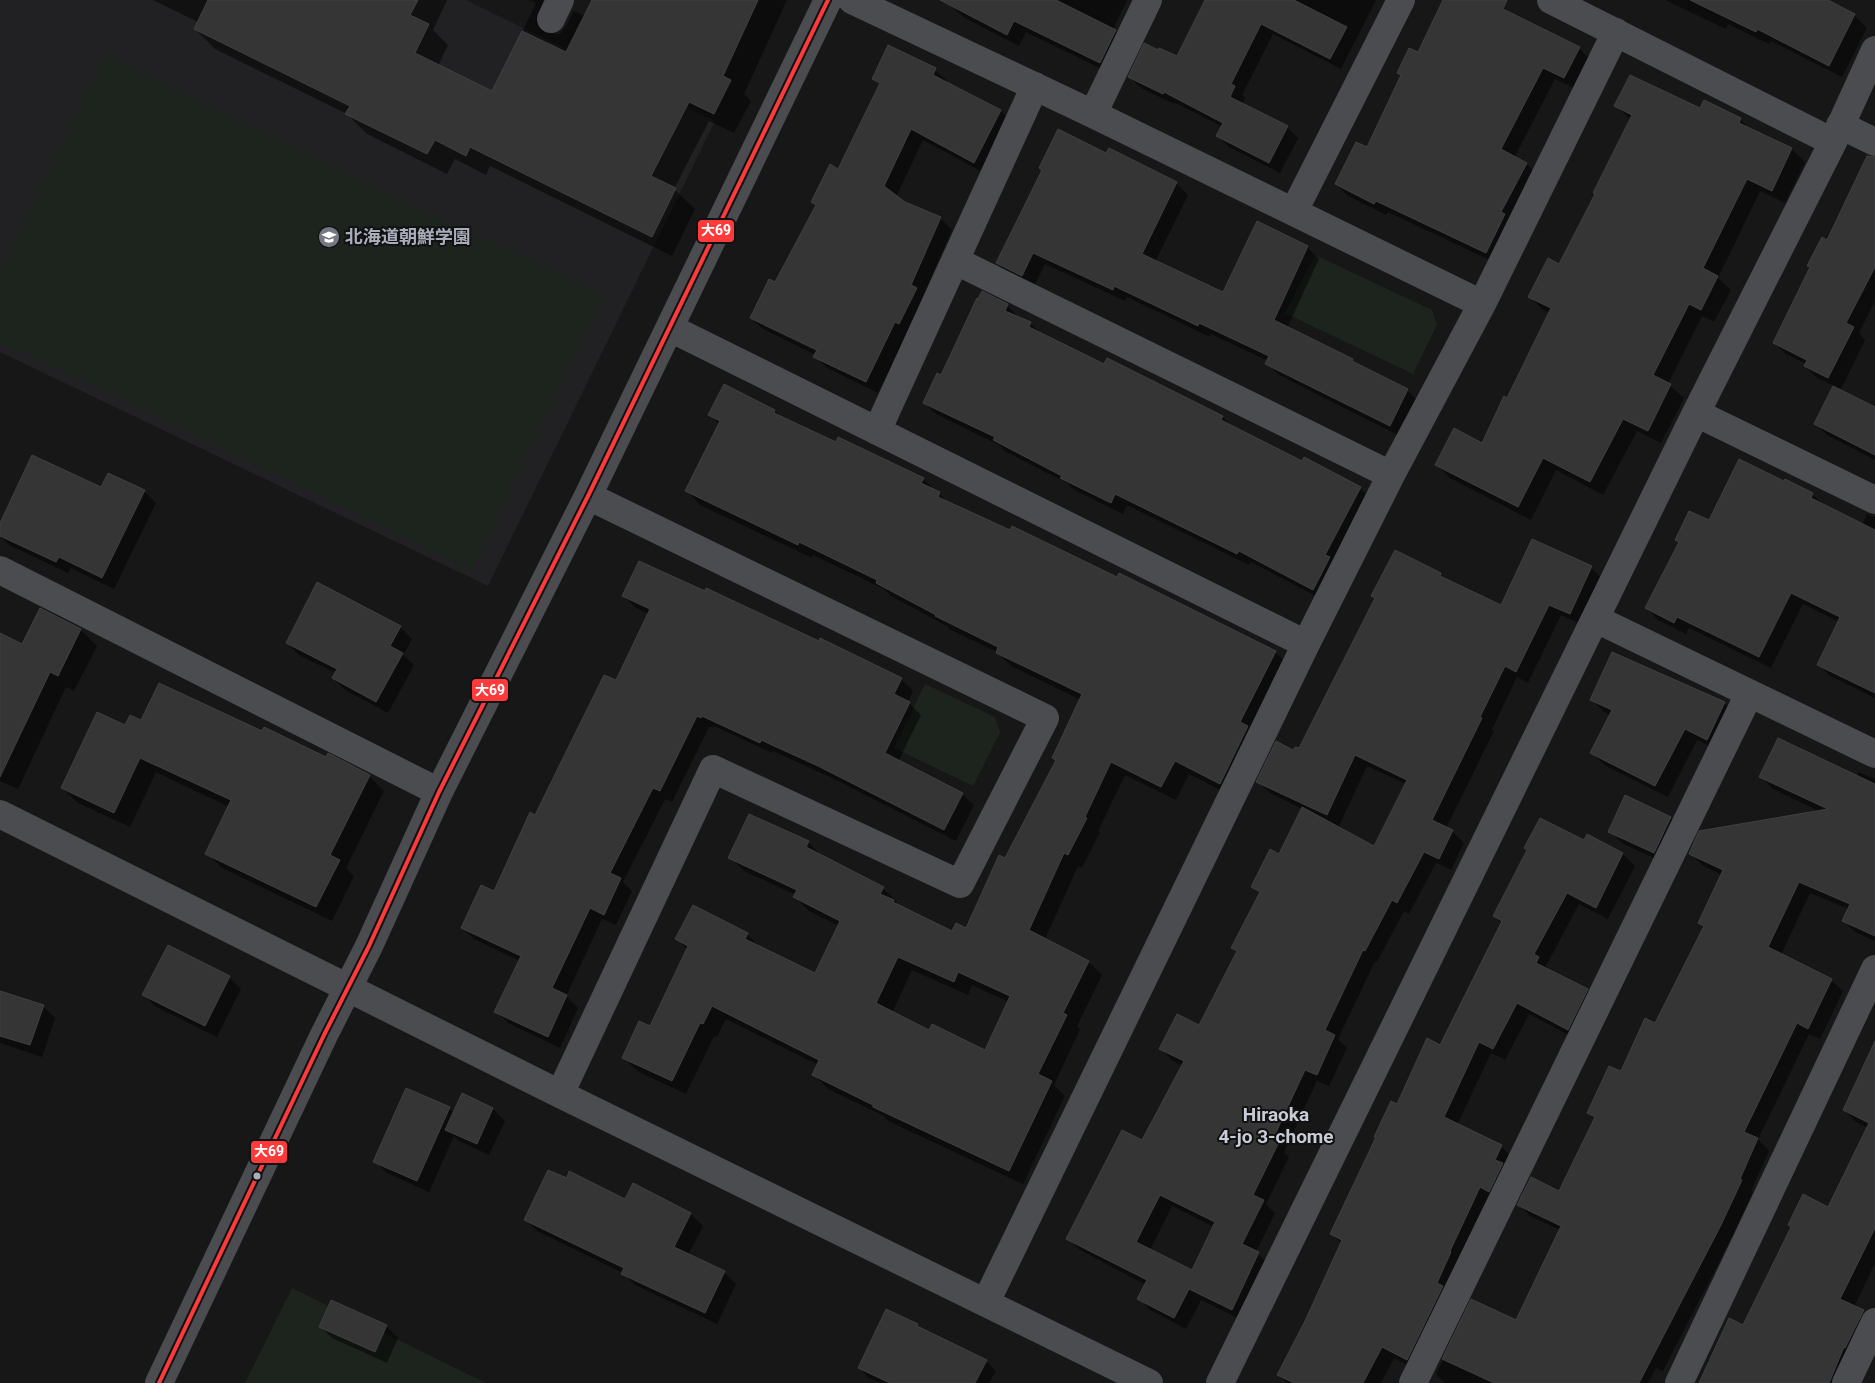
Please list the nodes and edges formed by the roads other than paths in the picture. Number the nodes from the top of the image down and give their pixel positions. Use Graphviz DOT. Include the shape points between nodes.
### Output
graph roads {
  1 [pos="828,0"];
  2 [pos="852,0"];
  3 [pos="1148,0"];
  4 [pos="1401,0"];
  5 [pos="1551,0"];
  6 [pos="1616,32"];
  7 [pos="1875,50"];
  8 [pos="1035,86"];
  9 [pos="1093,114"];
  10 [pos="1837,133"];
  11 [pos="1875,142"];
  12 [pos="1294,211"];
  13 [pos="956,261"];
  14 [pos="1482,304"];
  15 [pos="670,328"];
  16 [pos="1696,412"];
  17 [pos="877,431"];
  18 [pos="1391,475"];
  19 [pos="588,496"];
  20 [pos="1875,500"];
  21 [pos="0,570"];
  22 [pos="1596,619"];
  23 [pos="1306,644"];
  24 [pos="1749,694"];
  25 [pos="1875,754"];
  26 [pos="439,792"];
  27 [pos="0,814"];
  28 [pos="1875,970"];
  29 [pos="348,987"];
  30 [pos="560,1094"];
  31 [pos="986,1302"];
  32 [pos="1875,1322"];
  33 [pos="158,1383"];
  34 [pos="1149,1383"];
  35 [pos="1220,1383"];
  36 [pos="1413,1383"];
  37 [pos="1679,1383"];
  38 [pos="1846,1383"];
  1 -- 15 [label="street"];
  2 -- 8 [label="street"];
  3 -- 9 [label="street"];
  4 -- 12 [label="street"];
  5 -- 6 [label="street"];
  6 -- 10 [label="street"];
  6 -- 14 [label="street"];
  7 -- 10 [label="street"];
  8 -- 9 [label="street"];
  8 -- 13 [label="street"];
  9 -- 12 [label="street"];
  10 -- 11 [label="street"];
  10 -- 16 [label="street"];
  12 -- 14 [label="street"];
  13 -- 17 [label="street"];
  13 -- 18 [label="street"];
  14 -- 18 [label="street"];
  15 -- 17 [label="street"];
  15 -- 19 [label="street"];
  16 -- 20 [label="street"];
  16 -- 22 [label="street"];
  17 -- 23 [label="street"];
  18 -- 23 [label="street"];
  19 -- 26 [label="street"];
  19 -- 30 [label="street" via="1045,718 960,884 713,769"];
  21 -- 26 [label="street"];
  22 -- 24 [label="street"];
  22 -- 35 [label="street"];
  23 -- 31 [label="street"];
  24 -- 25 [label="street"];
  24 -- 36 [label="street"];
  26 -- 29 [label="street"];
  27 -- 29 [label="street"];
  28 -- 37 [label="street"];
  29 -- 30 [label="street"];
  29 -- 33 [label="street"];
  30 -- 31 [label="street"];
  31 -- 34 [label="street"];
  32 -- 38 [label="street"];
}
